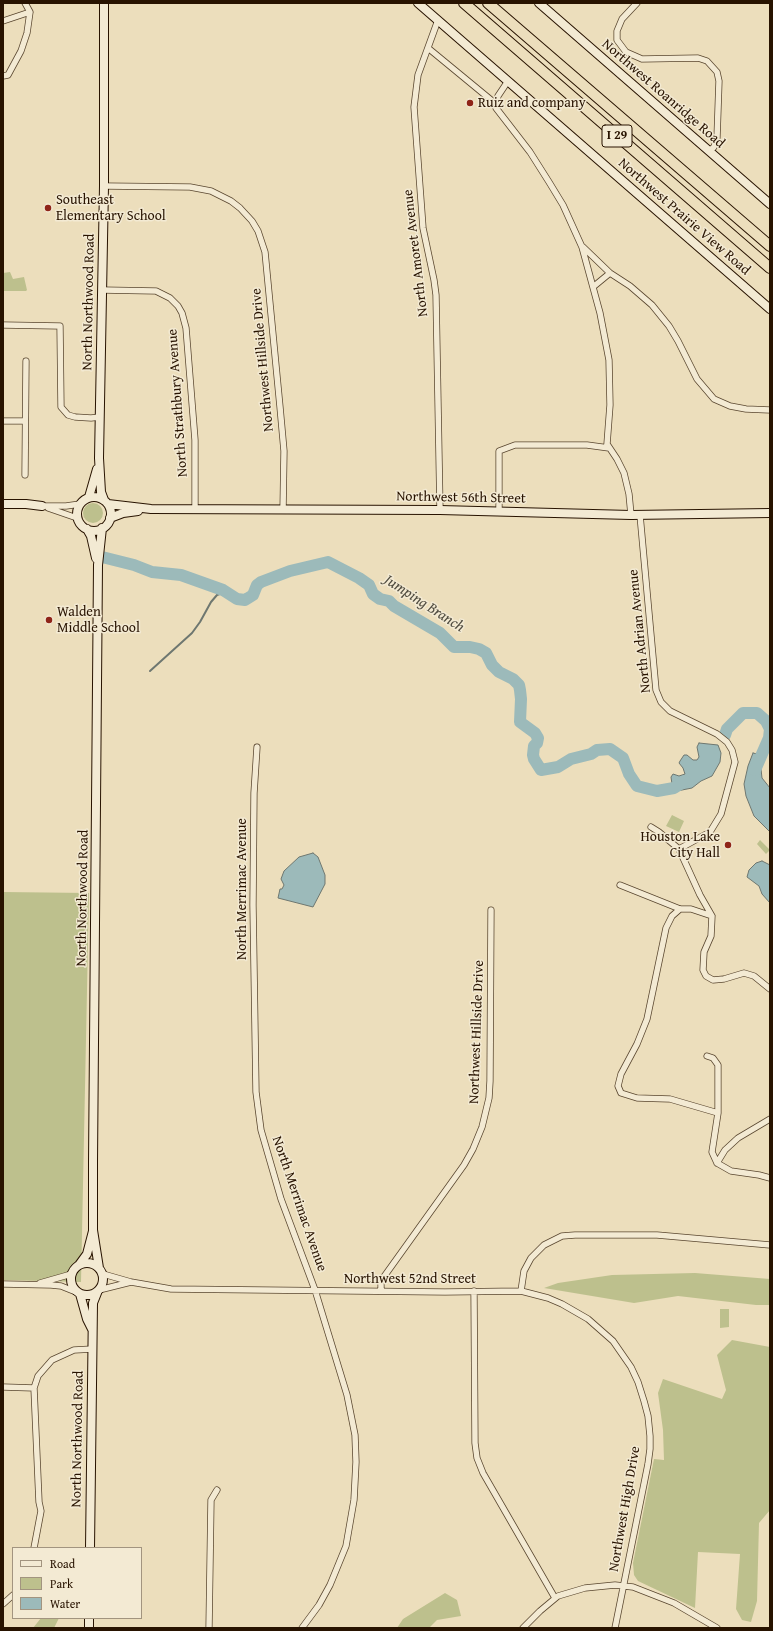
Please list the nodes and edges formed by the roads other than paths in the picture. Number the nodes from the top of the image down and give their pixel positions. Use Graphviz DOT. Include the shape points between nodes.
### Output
graph roads {
  1 [pos="104,3"];
  2 [pos="418,3"];
  3 [pos="464,3"];
  4 [pos="488,3"];
  5 [pos="539,3"];
  6 [pos="637,3"];
  7 [pos="28,4"];
  8 [pos="30,12"];
  9 [pos="438,20"];
  10 [pos="3,21"];
  11 [pos="428,48"];
  12 [pos="3,76"];
  13 [pos="508,81"];
  14 [pos="496,104"];
  15 [pos="709,151"];
  16 [pos="104,186"];
  17 [pos="770,204"];
  18 [pos="770,246"];
  19 [pos="582,247"];
  20 [pos="770,268"];
  21 [pos="610,273"];
  22 [pos="593,287"];
  23 [pos="102,290"];
  24 [pos="770,309"];
  25 [pos="3,325"];
  26 [pos="26,361"];
  27 [pos="770,410"];
  28 [pos="100,417"];
  29 [pos="3,421"];
  30 [pos="25,421"];
  31 [pos="609,448"];
  32 [pos="99,458"];
  33 [pos="25,475"];
  34 [pos="89,497"];
  35 [pos="106,502"];
  36 [pos="3,504"];
  37 [pos="80,504"];
  38 [pos="42,506"];
  39 [pos="151,509"];
  40 [pos="195,509"];
  41 [pos="283,510"];
  42 [pos="440,510"];
  43 [pos="499,512"];
  44 [pos="770,513"];
  45 [pos="631,515"];
  46 [pos="640,515"];
  47 [pos="77,518"];
  48 [pos="110,518"];
  49 [pos="102,528"];
  50 [pos="86,529"];
  51 [pos="98,565"];
  52 [pos="257,746"];
  53 [pos="651,827"];
  54 [pos="680,849"];
  55 [pos="620,885"];
  56 [pos="680,909"];
  57 [pos="491,910"];
  58 [pos="712,916"];
  59 [pos="770,989"];
  60 [pos="707,1056"];
  61 [pos="718,1113"];
  62 [pos="770,1119"];
  63 [pos="717,1162"];
  64 [pos="770,1178"];
  65 [pos="94,1230"];
  66 [pos="770,1245"];
  67 [pos="79,1265"];
  68 [pos="101,1271"];
  69 [pos="73,1272"];
  70 [pos="131,1282"];
  71 [pos="3,1284"];
  72 [pos="36,1284"];
  73 [pos="315,1290"];
  74 [pos="381,1291"];
  75 [pos="474,1291"];
  76 [pos="521,1291"];
  77 [pos="98,1292"];
  78 [pos="78,1293"];
  79 [pos="92,1330"];
  80 [pos="92,1349"];
  81 [pos="3,1387"];
  82 [pos="34,1388"];
  83 [pos="217,1490"];
  84 [pos="34,1547"];
  85 [pos="90,1547"];
  86 [pos="623,1586"];
  87 [pos="12,1596"];
  88 [pos="555,1598"];
  89 [pos="3,1604"];
  90 [pos="209,1628"];
  91 [pos="302,1628"];
  92 [pos="524,1628"];
  93 [pos="615,1628"];
  94 [pos="717,1628"];
  1 -- 16 [label="street, North Northwood Road"];
  2 -- 9 [label="street, Northwest Prairie View Road"];
  3 -- 20 [label="highway, I 29"];
  4 -- 18 [label="highway, I 29"];
  5 -- 15 [label="street, Northwest Roanridge Road"];
  6 -- 15 [label="street" via="618,27 617,40 626,52 642,59 698,58 707,61 717,72 717,138 714,147"];
  7 -- 8 [label="street"];
  8 -- 10 [label="street"];
  8 -- 12 [label="street" via="21,51 8,74"];
  9 -- 11 [label="street, North Amoret Avenue"];
  9 -- 13 [label="street, Northwest Prairie View Road"];
  11 -- 14 [label="street"];
  11 -- 42 [label="street, North Amoret Avenue" via="418,75 414,107 423,228 436,295"];
  13 -- 14 [label="street"];
  13 -- 24 [label="street, Northwest Prairie View Road"];
  14 -- 19 [label="street" via="563,205"];
  15 -- 17 [label="street, Northwest Roanridge Road"];
  16 -- 23 [label="street, North Northwood Road"];
  16 -- 41 [label="street, Northwest Hillside Drive" via="200,188 231,201 245,213 258,231 265,252 284,451"];
  19 -- 21 [label="street"];
  19 -- 22 [label="street"];
  21 -- 22 [label="street"];
  21 -- 27 [label="street" via="638,292 662,316 685,352 697,379 714,399 730,406"];
  22 -- 31 [label="street" via="609,360"];
  23 -- 28 [label="street, North Northwood Road"];
  23 -- 40 [label="street, North Strathbury Avenue" via="156,291 170,298 182,313 186,328 195,440"];
  25 -- 28 [label="street" via="60,326 61,408 75,417"];
  26 -- 30 [label="street"];
  28 -- 32 [label="street, North Northwood Road"];
  29 -- 30 [label="street"];
  30 -- 33 [label="street"];
  31 -- 43 [label="street" via="587,445 515,445 499,451"];
  31 -- 45 [label="street" via="624,473"];
  32 -- 34 [label="street, North Northwood Road"];
  32 -- 35 [label="street, North Northwood Road" via="101,492"];
  34 -- 35 [label="street"];
  34 -- 37 [label="street"];
  35 -- 39 [label="street, Northwest 56th Street"];
  35 -- 48 [label="street" via="110,508"];
  36 -- 38 [label="street"];
  37 -- 38 [label="street"];
  37 -- 47 [label="street" via="77,508"];
  38 -- 47 [label="street"];
  39 -- 40 [label="street, Northwest 56th Street"];
  39 -- 48 [label="street, Northwest 56th Street"];
  40 -- 41 [label="street, Northwest 56th Street"];
  41 -- 42 [label="street, Northwest 56th Street"];
  42 -- 43 [label="street, Northwest 56th Street"];
  43 -- 45 [label="street, Northwest 56th Street"];
  44 -- 46 [label="street, Northwest 56th Street"];
  45 -- 46 [label="street, Northwest 56th Street"];
  46 -- 54 [label="street, North Adrian Avenue" via="656,690 661,702 670,711 717,734 727,742 735,762 721,814 706,835"];
  47 -- 50 [label="street"];
  48 -- 49 [label="street"];
  49 -- 50 [label="street"];
  49 -- 51 [label="street, North Northwood Road"];
  50 -- 51 [label="street, North Northwood Road" via="91,536"];
  51 -- 65 [label="street, North Northwood Road"];
  52 -- 73 [label="street, North Merrimac Avenue" via="253,905 256,1092 261,1130 281,1199"];
  53 -- 54 [label="street"];
  54 -- 58 [label="street"];
  55 -- 56 [label="street"];
  56 -- 58 [label="street"];
  56 -- 61 [label="street" via="672,916 666,928 647,1019 621,1074 618,1086 620,1093 637,1098 670,1099"];
  57 -- 74 [label="street, Northwest Hillside Drive" via="490,1081 482,1127 464,1165 383,1278"];
  58 -- 59 [label="street" via="711,936 704,952 703,970 706,976 713,980 744,973 754,976"];
  60 -- 61 [label="street" via="718,1065"];
  61 -- 63 [label="street" via="712,1152"];
  62 -- 63 [label="street" via="738,1138"];
  63 -- 64 [label="street" via="731,1171"];
  65 -- 67 [label="street, North Northwood Road" via="89,1249"];
  65 -- 68 [label="street, North Northwood Road"];
  66 -- 76 [label="street" via="657,1235 562,1236 544,1245 531,1258 524,1271"];
  67 -- 68 [label="street" via="89,1263"];
  67 -- 69 [label="street"];
  68 -- 70 [label="street, Northwest 52nd Street"];
  68 -- 77 [label="street" via="103,1283"];
  69 -- 72 [label="street"];
  69 -- 78 [label="street" via="71,1280 73,1288"];
  70 -- 73 [label="street, Northwest 52nd Street" via="171,1289"];
  70 -- 77 [label="street, Northwest 52nd Street"];
  71 -- 72 [label="street"];
  72 -- 78 [label="street" via="61,1286"];
  73 -- 74 [label="street, Northwest 52nd Street"];
  73 -- 91 [label="street, North Merrimac Avenue" via="347,1395 355,1435 356,1462 354,1500 346,1546 330,1585"];
  74 -- 75 [label="street, Northwest 52nd Street"];
  75 -- 76 [label="street, Northwest 52nd Street"];
  75 -- 88 [label="street" via="477,1458 483,1473"];
  76 -- 86 [label="street, Northwest High Drive" via="548,1298 588,1319 623,1353 638,1382 648,1416 650,1449"];
  77 -- 78 [label="street" via="89,1296"];
  77 -- 79 [label="street, North Northwood Road" via="93,1303"];
  78 -- 79 [label="street, North Northwood Road"];
  79 -- 80 [label="street, North Northwood Road"];
  80 -- 82 [label="street" via="74,1350 52,1360 38,1376"];
  80 -- 85 [label="street, North Northwood Road"];
  81 -- 82 [label="street"];
  82 -- 84 [label="street" via="40,1510"];
  83 -- 90 [label="street" via="211,1500"];
  86 -- 88 [label="street" via="585,1588"];
  86 -- 93 [label="street, Northwest High Drive"];
  86 -- 94 [label="street" via="633,1587 674,1603"];
  87 -- 89 [label="street"];
  88 -- 92 [label="street"];
}
